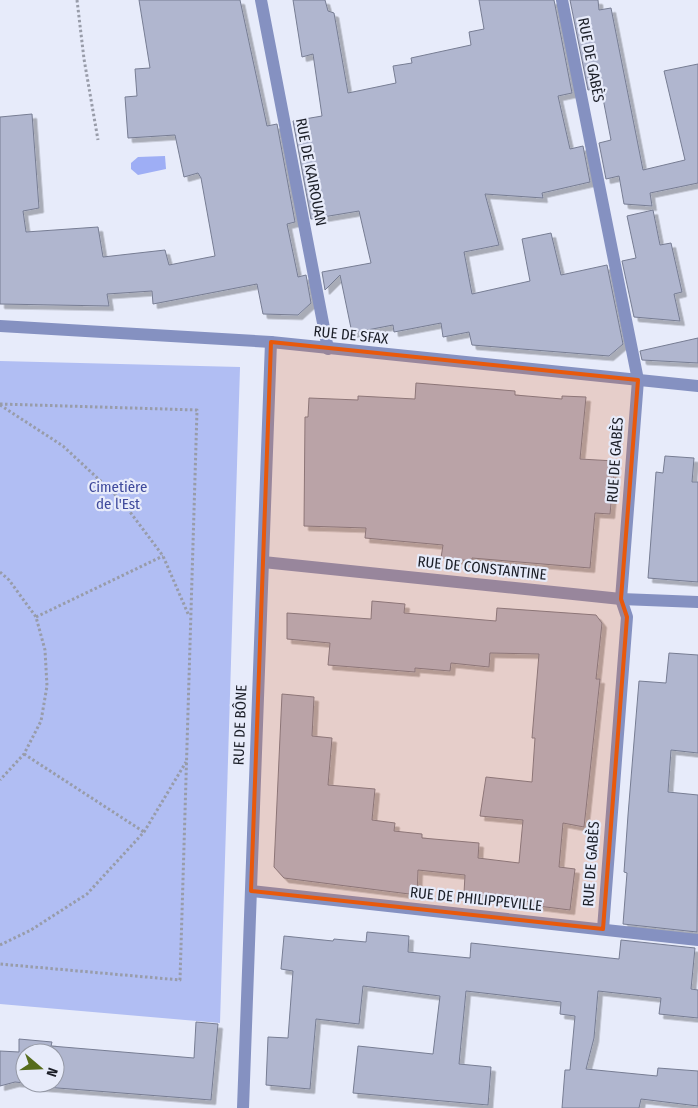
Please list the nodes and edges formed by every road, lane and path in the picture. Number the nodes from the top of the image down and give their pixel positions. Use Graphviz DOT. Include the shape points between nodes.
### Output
graph roads {
  1 [pos="77,0"];
  2 [pos="261,0"];
  3 [pos="562,0"];
  4 [pos="98,140"];
  5 [pos="0,326"];
  6 [pos="271,342"];
  7 [pos="328,349"];
  8 [pos="638,380"];
  9 [pos="698,386"];
  10 [pos="0,405"];
  11 [pos="162,556"];
  12 [pos="263,562"];
  13 [pos="0,572"];
  14 [pos="621,598"];
  15 [pos="698,602"];
  16 [pos="36,617"];
  17 [pos="190,618"];
  18 [pos="24,754"];
  19 [pos="186,762"];
  20 [pos="0,780"];
  21 [pos="144,832"];
  22 [pos="251,891"];
  23 [pos="603,929"];
  24 [pos="698,940"];
  25 [pos="0,945"];
  26 [pos="0,964"];
  27 [pos="243,1108"];
  1 -- 4 [label="path"];
  2 -- 7 [label="street, RUE DE KAIROUAN"];
  3 -- 8 [label="street, RUE DE GABÈS"];
  5 -- 6 [label="street, RUE DE SFAX"];
  6 -- 7 [label="street, RUE DE SFAX"];
  6 -- 12 [label="street, RUE DE BÔNE"];
  7 -- 8 [label="street, RUE DE SFAX"];
  8 -- 9 [label="street, RUE DE SFAX"];
  8 -- 14 [label="street, RUE DE GABÈS"];
  10 -- 11 [label="path" via="63,446 121,500"];
  10 -- 17 [label="path" via="197,410"];
  11 -- 16 [label="path"];
  11 -- 17 [label="path"];
  12 -- 14 [label="street, RUE DE CONSTANTINE"];
  12 -- 22 [label="street, RUE DE BÔNE"];
  13 -- 16 [label="path" via="10,580"];
  14 -- 15 [label="street, RUE DE CONSTANTINE"];
  14 -- 23 [label="street, RUE DE GABÈS" via="626,618"];
  16 -- 18 [label="path" via="45,650 47,686 41,721"];
  17 -- 19 [label="path"];
  18 -- 20 [label="path"];
  18 -- 21 [label="path"];
  19 -- 21 [label="path"];
  19 -- 26 [label="path" via="180,980"];
  21 -- 25 [label="path" via="87,894 31,930"];
  22 -- 23 [label="street, RUE DE PHILIPPEVILLE"];
  22 -- 27 [label="street, RUE DE BÔNE"];
  23 -- 24 [label="street, RUE DE PHILIPPEVILLE"];
}
